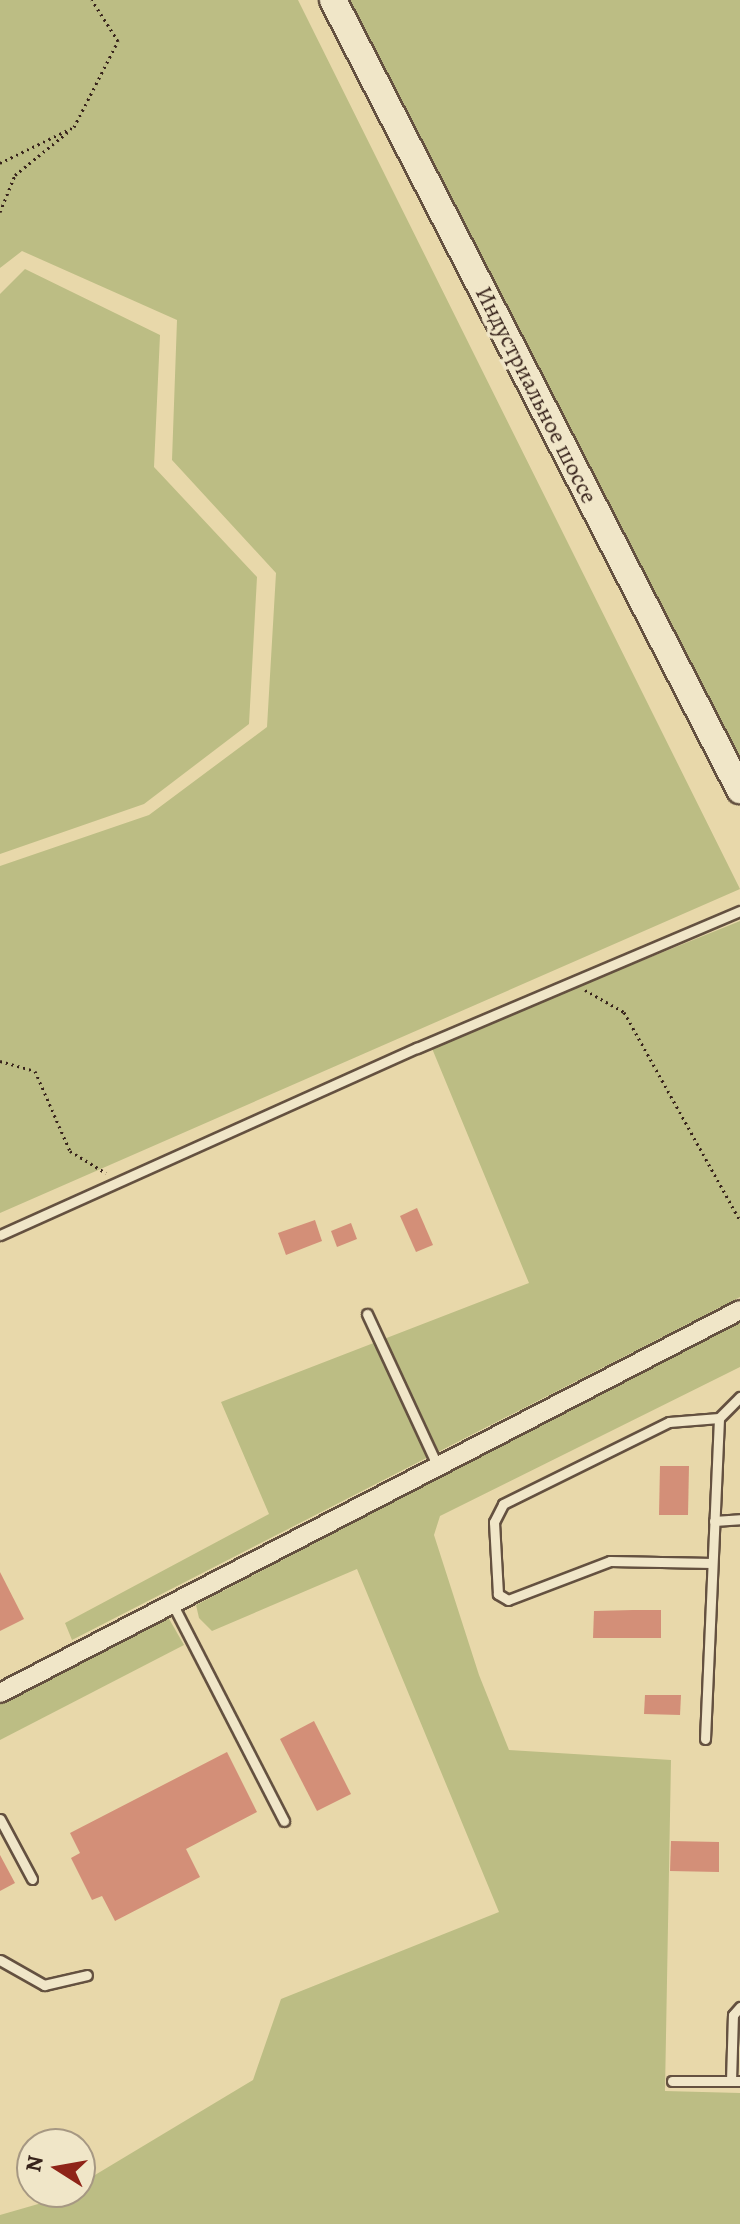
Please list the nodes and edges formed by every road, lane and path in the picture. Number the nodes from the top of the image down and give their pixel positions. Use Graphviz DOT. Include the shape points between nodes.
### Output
graph roads {
  1 [pos="92,0"];
  2 [pos="333,0"];
  3 [pos="74,127"];
  4 [pos="0,163"];
  5 [pos="0,212"];
  6 [pos="740,790"];
  7 [pos="740,911"];
  8 [pos="571,982"];
  9 [pos="0,1061"];
  10 [pos="119,1182"];
  11 [pos="740,1220"];
  12 [pos="0,1235"];
  13 [pos="740,1310"];
  14 [pos="367,1314"];
  15 [pos="740,1397"];
  16 [pos="719,1418"];
  17 [pos="437,1465"];
  18 [pos="740,1519"];
  19 [pos="714,1521"];
  20 [pos="712,1563"];
  21 [pos="172,1603"];
  22 [pos="0,1693"];
  23 [pos="705,1739"];
  24 [pos="0,1819"];
  25 [pos="284,1821"];
  26 [pos="32,1879"];
  27 [pos="0,1960"];
  28 [pos="87,1975"];
  29 [pos="740,2007"];
  30 [pos="672,2081"];
  31 [pos="735,2081"];
  1 -- 3 [label="path" via="118,41"];
  2 -- 6 [label="main road, Индустриальное шоссе"];
  3 -- 4 [label="path"];
  3 -- 5 [label="path" via="15,175"];
  7 -- 8 [label="lane"];
  8 -- 10 [label="lane"];
  8 -- 11 [label="path" via="624,1012"];
  9 -- 10 [label="path" via="35,1071 70,1151"];
  10 -- 12 [label="lane"];
  13 -- 17 [label="street"];
  14 -- 17 [label="lane"];
  15 -- 16 [label="lane"];
  16 -- 19 [label="lane"];
  16 -- 20 [label="lane" via="669,1422 503,1504 494,1522 498,1594 508,1600 610,1561"];
  17 -- 21 [label="street"];
  18 -- 19 [label="lane"];
  19 -- 20 [label="lane"];
  20 -- 23 [label="lane"];
  21 -- 22 [label="street"];
  21 -- 25 [label="lane"];
  24 -- 26 [label="lane"];
  27 -- 28 [label="lane" via="44,1985"];
  29 -- 31 [label="lane" via="733,2015"];
  30 -- 31 [label="lane"];
}
